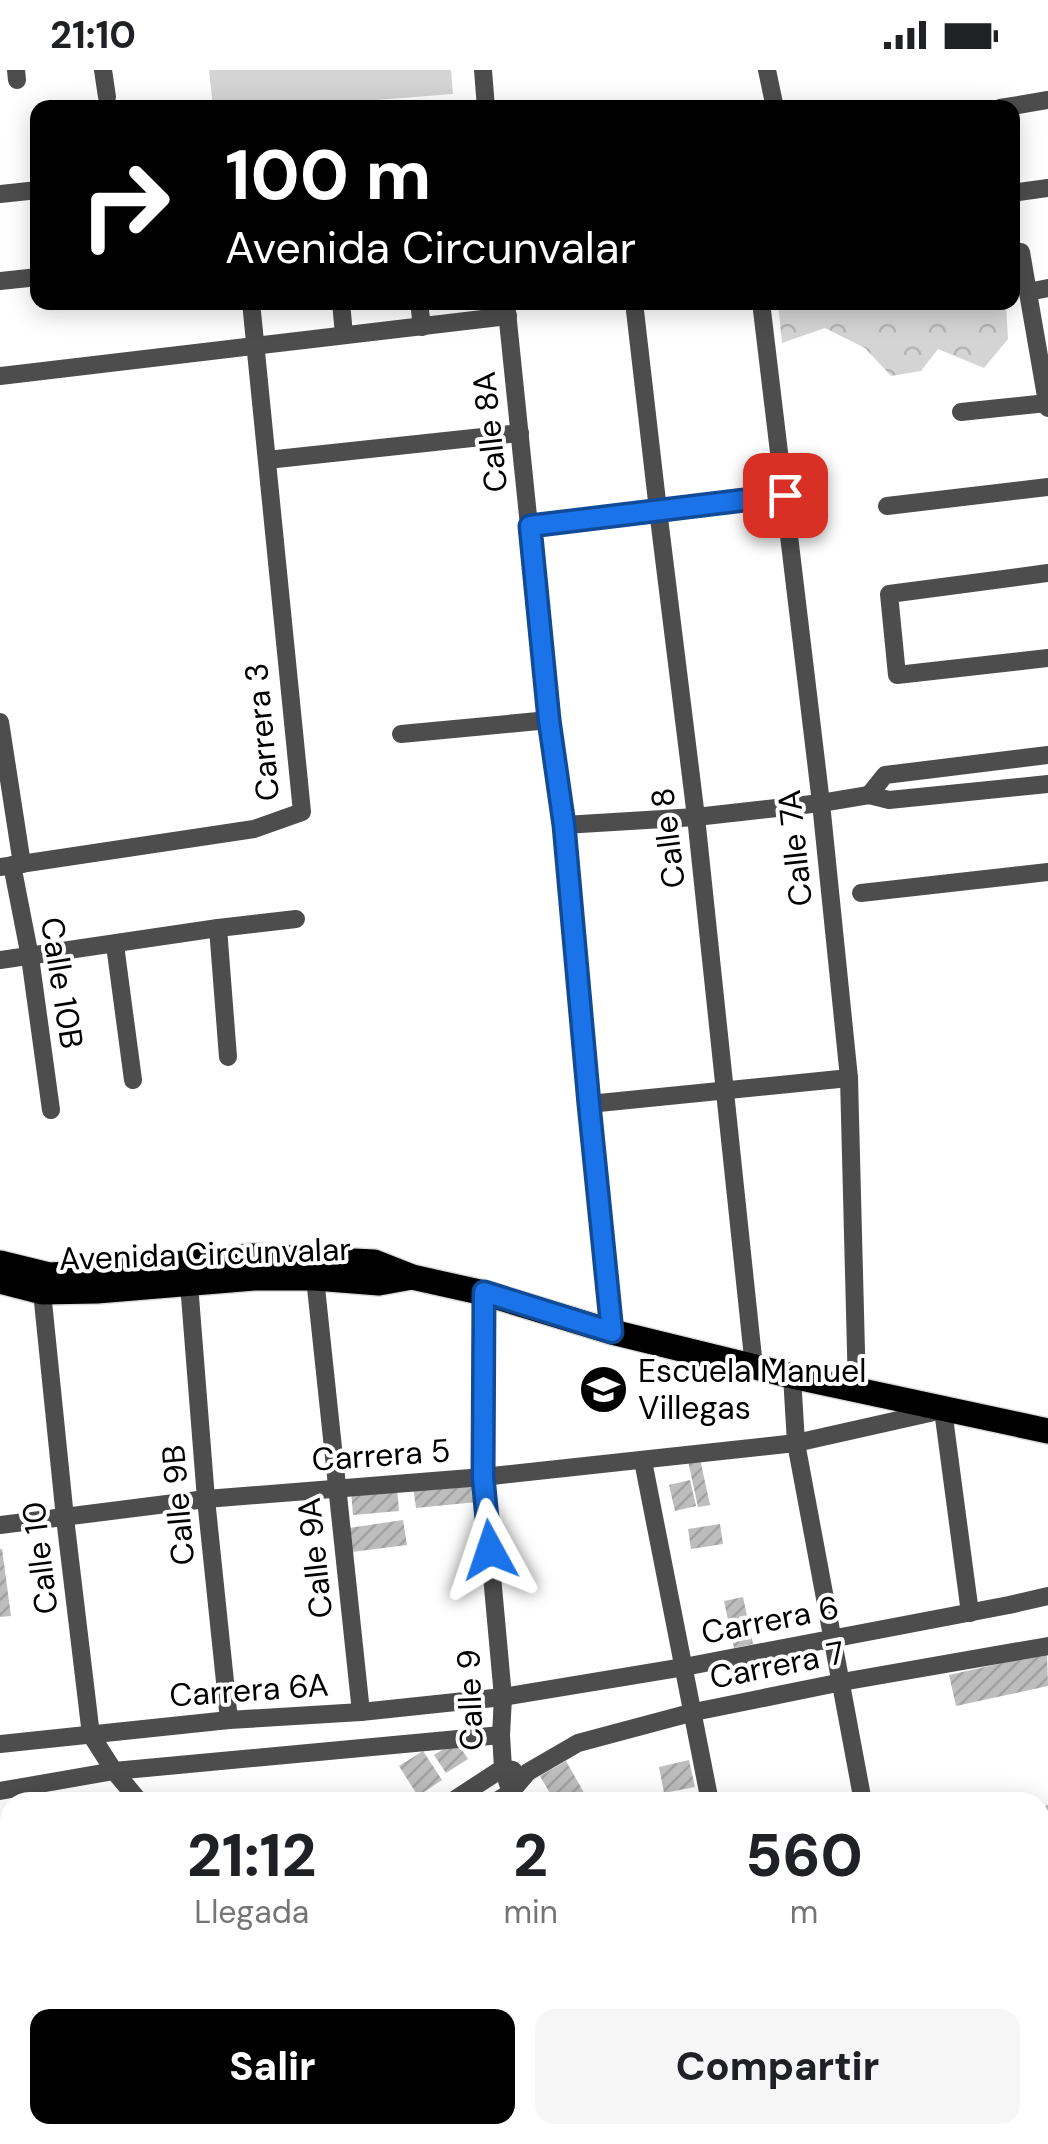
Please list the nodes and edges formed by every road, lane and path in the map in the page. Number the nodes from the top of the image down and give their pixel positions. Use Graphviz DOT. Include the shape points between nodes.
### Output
graph roads {
  1 [pos="104,70"];
  2 [pos="483,70"];
  3 [pos="767,70"];
  4 [pos="107,97"];
  5 [pos="485,100"];
  6 [pos="773,100"];
  7 [pos="1048,100"];
  8 [pos="1020,105"];
  9 [pos="1048,188"];
  10 [pos="30,191"];
  11 [pos="1020,192"];
  12 [pos="0,194"];
  13 [pos="1021,252"];
  14 [pos="30,278"];
  15 [pos="0,281"];
  16 [pos="1048,288"];
  17 [pos="1028,292"];
  18 [pos="252,310"];
  19 [pos="342,310"];
  20 [pos="420,310"];
  21 [pos="502,310"];
  22 [pos="507,310"];
  23 [pos="635,310"];
  24 [pos="762,310"];
  25 [pos="422,326"];
  26 [pos="344,334"];
  27 [pos="256,344"];
  28 [pos="1045,370"];
  29 [pos="0,376"];
  30 [pos="1048,405"];
  31 [pos="961,412"];
  32 [pos="520,432"];
  33 [pos="267,460"];
  34 [pos="1048,487"];
  35 [pos="785,495"];
  36 [pos="887,506"];
  37 [pos="658,510"];
  38 [pos="530,526"];
  39 [pos="1048,573"];
  40 [pos="1048,658"];
  41 [pos="549,720"];
  42 [pos="0,722"];
  43 [pos="400,734"];
  44 [pos="1048,755"];
  45 [pos="1048,784"];
  46 [pos="868,796"];
  47 [pos="821,803"];
  48 [pos="696,816"];
  49 [pos="564,825"];
  50 [pos="11,865"];
  51 [pos="1048,872"];
  52 [pos="861,893"];
  53 [pos="296,919"];
  54 [pos="218,928"];
  55 [pos="115,945"];
  56 [pos="30,957"];
  57 [pos="0,960"];
  58 [pos="228,1058"];
  59 [pos="849,1078"];
  60 [pos="133,1080"];
  61 [pos="726,1092"];
  62 [pos="589,1104"];
  63 [pos="51,1110"];
  64 [pos="0,1263"];
  65 [pos="412,1277"];
  66 [pos="315,1278"];
  67 [pos="0,1282"];
  68 [pos="189,1284"];
  69 [pos="36,1291"];
  70 [pos="484,1292"];
  71 [pos="0,1299"];
  72 [pos="612,1332"];
  73 [pos="754,1367"];
  74 [pos="792,1376"];
  75 [pos="857,1390"];
  76 [pos="942,1410"];
  77 [pos="1048,1432"];
  78 [pos="796,1444"];
  79 [pos="644,1461"];
  80 [pos="483,1477"];
  81 [pos="338,1488"];
  82 [pos="206,1500"];
  83 [pos="65,1518"];
  84 [pos="0,1525"];
  85 [pos="1048,1596"];
  86 [pos="970,1613"];
  87 [pos="833,1638"];
  88 [pos="1048,1646"];
  89 [pos="684,1667"];
  90 [pos="842,1682"];
  91 [pos="503,1697"];
  92 [pos="361,1712"];
  93 [pos="694,1712"];
  94 [pos="229,1720"];
  95 [pos="91,1735"];
  96 [pos="501,1735"];
  97 [pos="0,1744"];
  98 [pos="503,1768"];
  99 [pos="114,1771"];
  100 [pos="528,1772"];
  101 [pos="0,1791"];
  102 [pos="132,1792"];
  103 [pos="466,1792"];
  104 [pos="506,1792"];
  105 [pos="512,1792"];
  106 [pos="708,1792"];
  107 [pos="862,1792"];
  1 -- 4 [label="street"];
  2 -- 5 [label="street"];
  3 -- 6 [label="street"];
  7 -- 8 [label="street"];
  9 -- 11 [label="street"];
  10 -- 12 [label="street"];
  13 -- 17 [label="street"];
  14 -- 15 [label="street"];
  16 -- 17 [label="street"];
  17 -- 28 [label="street"];
  18 -- 27 [label="street, Carrera 3"];
  19 -- 26 [label="street"];
  20 -- 25 [label="street"];
  21 -- 25 [label="street"];
  22 -- 32 [label="street, Calle 8A"];
  23 -- 37 [label="street, Calle 8"];
  24 -- 35 [label="street, Calle 7A"];
  25 -- 26 [label="street"];
  26 -- 27 [label="street"];
  27 -- 29 [label="street"];
  27 -- 33 [label="street, Carrera 3"];
  28 -- 30 [label="street"];
  30 -- 31 [label="street"];
  32 -- 33 [label="street"];
  32 -- 38 [label="street, Calle 8A"];
  33 -- 50 [label="street, Carrera 3" via="302,812 254,829"];
  34 -- 36 [label="street"];
  35 -- 37 [label="street"];
  35 -- 47 [label="street, Calle 7A"];
  37 -- 38 [label="street"];
  37 -- 48 [label="street, Calle 8"];
  38 -- 41 [label="street, Calle 8A"];
  39 -- 40 [label="street" via="889,594 896,675"];
  41 -- 43 [label="street"];
  41 -- 49 [label="street, Calle 8A"];
  42 -- 50 [label="street, Calle 10B"];
  44 -- 46 [label="street" via="886,775"];
  45 -- 46 [label="street" via="889,800"];
  46 -- 47 [label="street"];
  47 -- 48 [label="street"];
  47 -- 59 [label="street, Calle 7A"];
  48 -- 49 [label="street"];
  48 -- 61 [label="street, Calle 8"];
  49 -- 62 [label="street, Calle 8A"];
  50 -- 56 [label="street, Calle 10B"];
  51 -- 52 [label="street"];
  53 -- 54 [label="street"];
  54 -- 55 [label="street"];
  54 -- 58 [label="street"];
  55 -- 56 [label="street"];
  55 -- 60 [label="street"];
  56 -- 57 [label="street"];
  56 -- 63 [label="street, Calle 10B"];
  59 -- 61 [label="street"];
  59 -- 75 [label="street, Calle 7A"];
  61 -- 62 [label="street"];
  61 -- 73 [label="street, Calle 8"];
  62 -- 72 [label="street, Calle 8A"];
  64 -- 65 [label="main road, Avenida Circunvalar" via="49,1275 252,1256 321,1258 374,1262"];
  65 -- 66 [label="main road, Avenida Circunvalar" via="379,1283"];
  65 -- 70 [label="main road, Avenida Circunvalar"];
  66 -- 68 [label="main road, Avenida Circunvalar"];
  66 -- 81 [label="street, Calle 9A"];
  67 -- 69 [label="main road, Avenida Circunvalar"];
  68 -- 69 [label="main road, Avenida Circunvalar"];
  68 -- 82 [label="street, Calle 9B"];
  69 -- 71 [label="street"];
  69 -- 83 [label="street, Calle 10"];
  70 -- 72 [label="main road, Avenida Circunvalar"];
  70 -- 80 [label="street, Calle 9"];
  72 -- 73 [label="main road, Avenida Circunvalar"];
  73 -- 74 [label="main road, Avenida Circunvalar"];
  74 -- 75 [label="main road, Avenida Circunvalar"];
  74 -- 78 [label="street"];
  75 -- 76 [label="main road, Avenida Circunvalar"];
  76 -- 77 [label="main road, Avenida Circunvalar"];
  76 -- 78 [label="street, Carrera 5"];
  76 -- 86 [label="street"];
  78 -- 79 [label="street, Carrera 5"];
  78 -- 87 [label="street"];
  79 -- 80 [label="street, Carrera 5"];
  79 -- 89 [label="street"];
  80 -- 81 [label="street, Carrera 5"];
  80 -- 91 [label="street, Calle 9"];
  81 -- 82 [label="street, Carrera 5"];
  81 -- 92 [label="street, Calle 9A"];
  82 -- 83 [label="street, Carrera 5"];
  82 -- 94 [label="street, Calle 9B"];
  83 -- 84 [label="street, Carrera 5"];
  83 -- 95 [label="street, Calle 10"];
  85 -- 86 [label="street, Carrera 6"];
  86 -- 87 [label="street, Carrera 6"];
  87 -- 89 [label="street, Carrera 6"];
  87 -- 90 [label="street"];
  88 -- 90 [label="street, Carrera 7"];
  89 -- 91 [label="street, Carrera 6"];
  89 -- 93 [label="street"];
  90 -- 93 [label="street, Carrera 7"];
  90 -- 107 [label="street"];
  91 -- 92 [label="street, Carrera 6A"];
  91 -- 96 [label="street, Calle 9"];
  92 -- 94 [label="street, Carrera 6A"];
  93 -- 100 [label="street, Carrera 7" via="578,1743"];
  93 -- 106 [label="street"];
  94 -- 95 [label="street, Carrera 6A"];
  95 -- 97 [label="street, Carrera 6A"];
  95 -- 99 [label="street, Calle 10"];
  96 -- 98 [label="street, Calle 9"];
  96 -- 99 [label="street"];
  98 -- 100 [label="street"];
  98 -- 103 [label="street"];
  98 -- 104 [label="street, Calle 9"];
  99 -- 101 [label="street"];
  99 -- 102 [label="street, Calle 10"];
  100 -- 105 [label="street, Carrera 7"];
}
